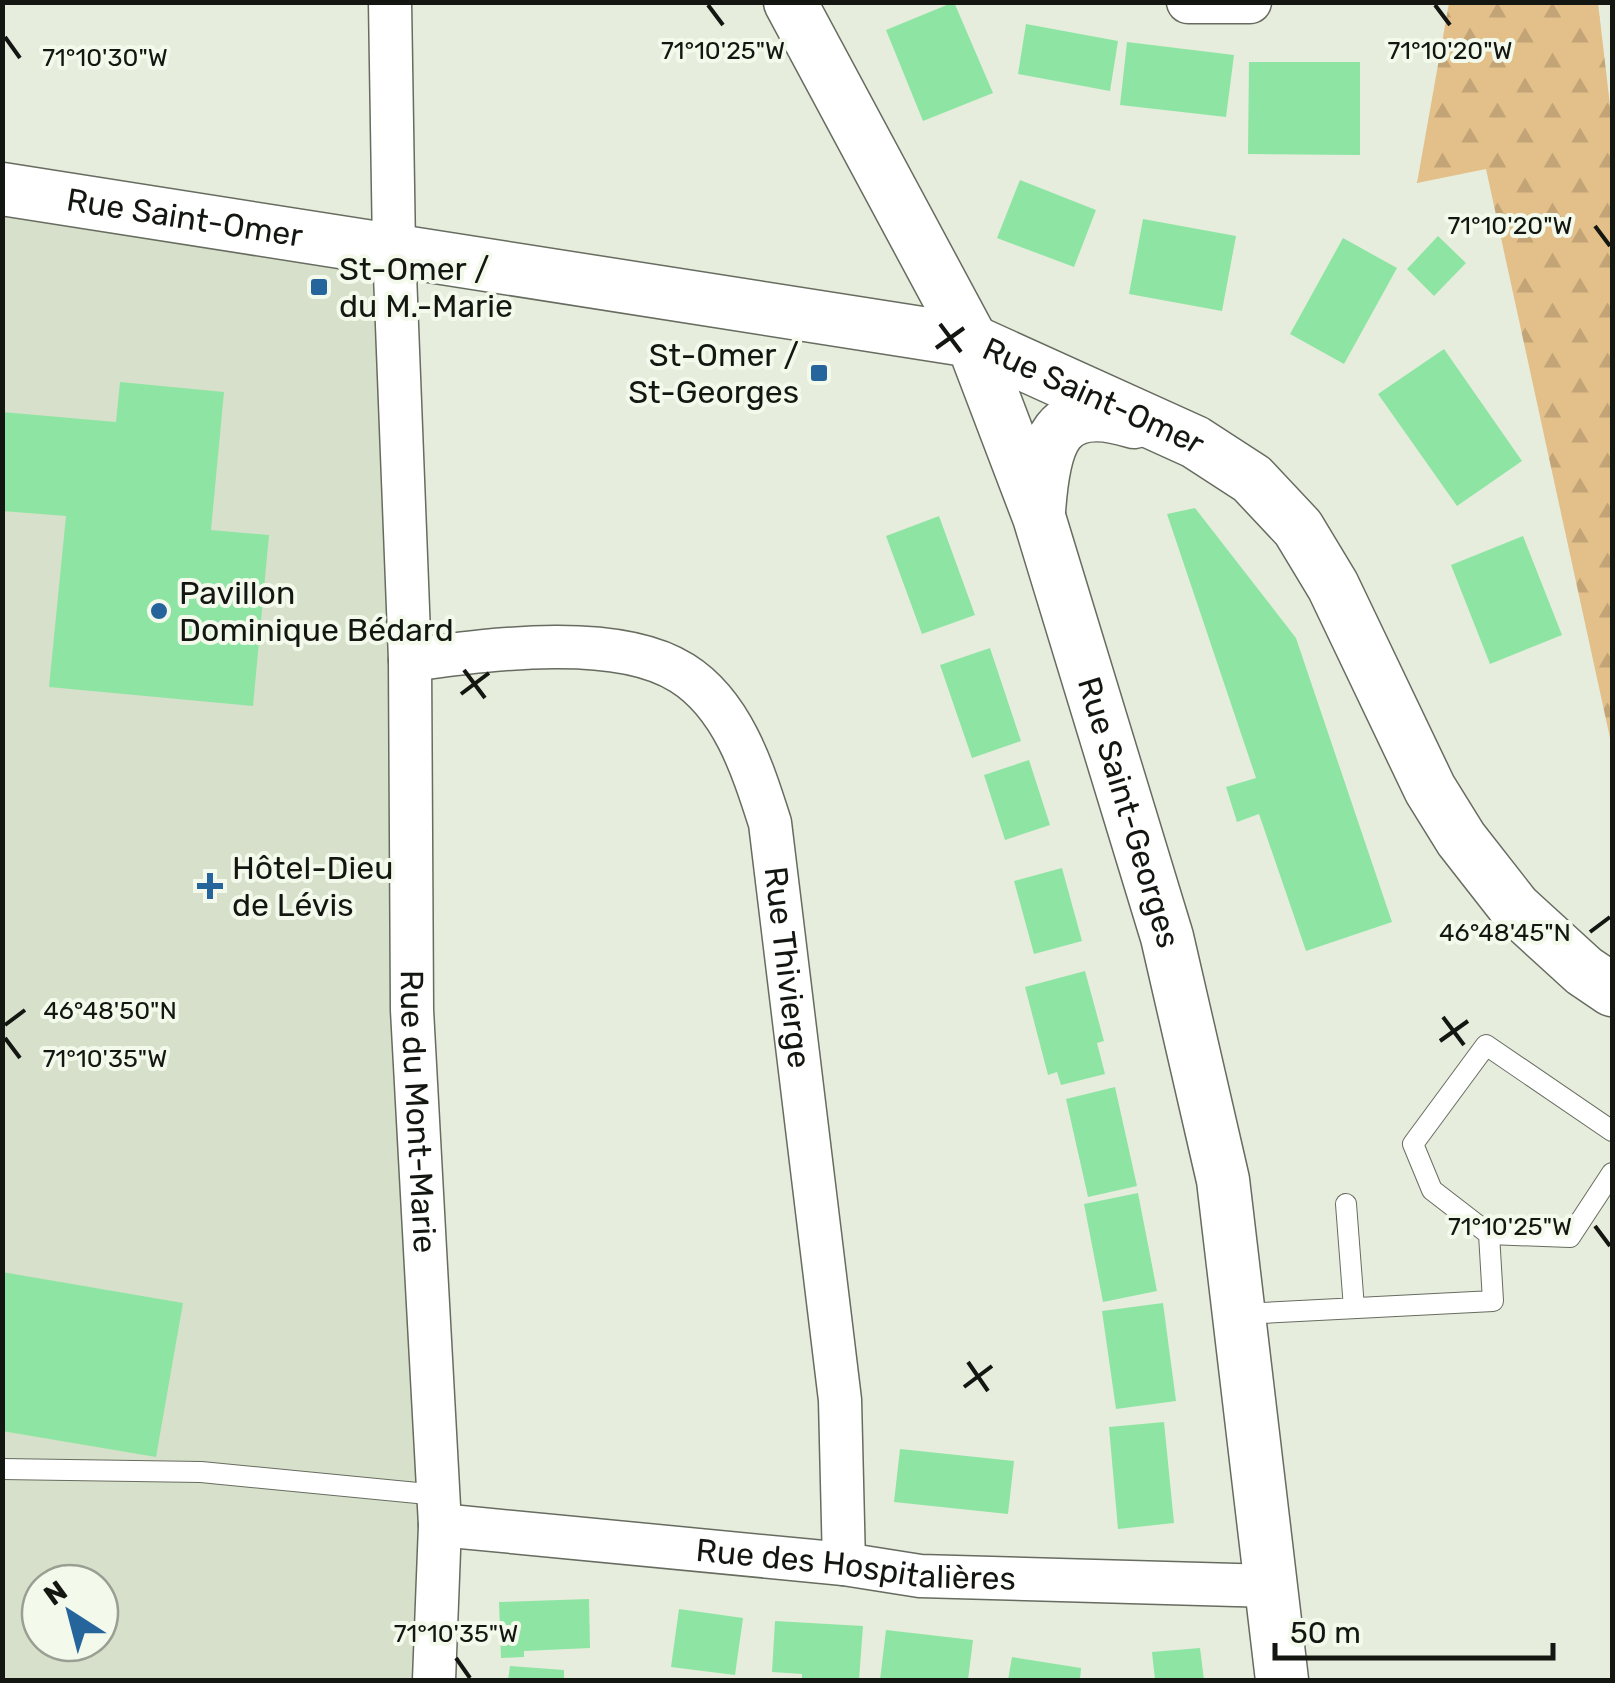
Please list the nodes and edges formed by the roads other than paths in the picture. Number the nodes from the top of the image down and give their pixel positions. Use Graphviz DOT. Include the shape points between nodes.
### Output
graph roads {
  1 [pos="390,2"];
  2 [pos="790,2"];
  3 [pos="1188,2"];
  4 [pos="1250,2"];
  5 [pos="2,190"];
  6 [pos="394,248"];
  7 [pos="972,340"];
  8 [pos="1195,442"];
  9 [pos="1038,517"];
  10 [pos="410,660"];
  11 [pos="1612,990"];
  12 [pos="1612,1131"];
  13 [pos="1612,1173"];
  14 [pos="1346,1204"];
  15 [pos="1488,1234"];
  16 [pos="1354,1308"];
  17 [pos="1239,1314"];
  18 [pos="2,1469"];
  19 [pos="439,1510"];
  20 [pos="844,1564"];
  21 [pos="1270,1586"];
  22 [pos="434,1680"];
  23 [pos="1282,1680"];
  1 -- 6 [label="street, Rue du Mont-Marie"];
  2 -- 7 [label="street, Rue Saint-Georges"];
  3 -- 4 [label="street"];
  5 -- 6 [label="street, Rue Saint-Omer"];
  6 -- 7 [label="street, Rue Saint-Omer"];
  6 -- 10 [label="street, Rue du Mont-Marie"];
  7 -- 8 [label="street, Rue Saint-Omer"];
  7 -- 9 [label="street, Rue Saint-Georges"];
  8 -- 9 [label="street" via="1108,414 1090,413 1061,425 1046,449"];
  8 -- 11 [label="street, Rue Saint-Omer" via="1252,479 1298,528 1461,839 1515,908"];
  9 -- 17 [label="street, Rue Saint-Georges" via="1167,938 1223,1180"];
  10 -- 19 [label="street, Rue du Mont-Marie" via="412,1010"];
  10 -- 20 [label="street, Rue Thivierge" via="481,651 644,655 685,674 747,752 770,823 836,1362"];
  12 -- 15 [label="lane" via="1486,1045 1413,1144 1432,1190"];
  13 -- 15 [label="lane" via="1570,1237"];
  14 -- 16 [label="lane"];
  15 -- 16 [label="lane" via="1494,1301"];
  16 -- 17 [label="lane"];
  17 -- 21 [label="street, Rue Saint-Georges"];
  18 -- 19 [label="lane" via="201,1472"];
  19 -- 20 [label="street, Rue des Hospitalières"];
  19 -- 22 [label="street, Rue du Mont-Marie"];
  20 -- 21 [label="street, Rue des Hospitalières" via="920,1576"];
  21 -- 23 [label="street, Rue Saint-Georges"];
}
